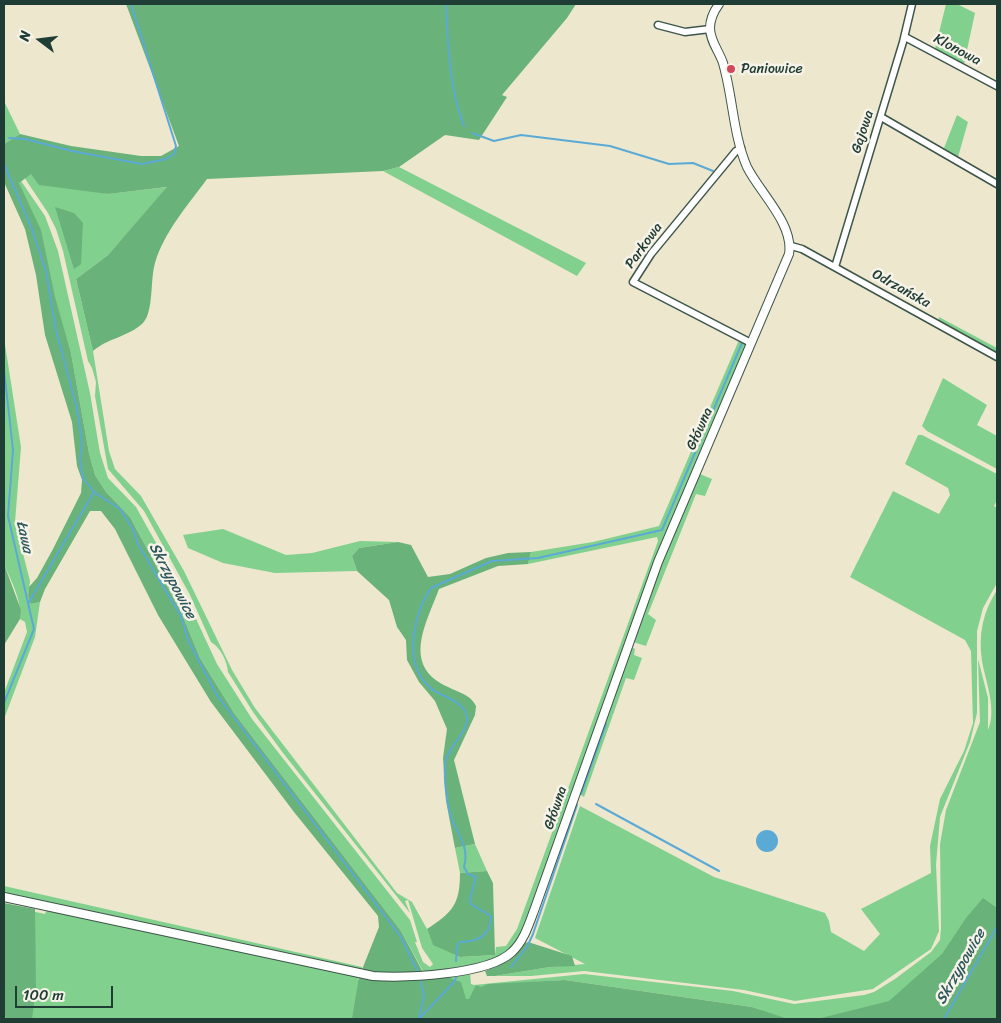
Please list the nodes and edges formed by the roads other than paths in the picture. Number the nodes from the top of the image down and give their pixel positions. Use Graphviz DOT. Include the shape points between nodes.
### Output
graph roads {
  1 [pos="719,4"];
  2 [pos="912,4"];
  3 [pos="658,25"];
  4 [pos="710,29"];
  5 [pos="905,37"];
  6 [pos="997,86"];
  7 [pos="881,117"];
  8 [pos="741,148"];
  9 [pos="997,184"];
  10 [pos="791,246"];
  11 [pos="835,267"];
  12 [pos="751,343"];
  13 [pos="997,356"];
  14 [pos="4,897"];
  1 -- 4 [label="street" via="711,17"];
  2 -- 5 [label="street, Gajowa"];
  3 -- 4 [label="street" via="685,32"];
  4 -- 8 [label="street" via="724,69"];
  5 -- 6 [label="street, Klonowa"];
  5 -- 7 [label="street, Gajowa"];
  7 -- 9 [label="street"];
  7 -- 11 [label="street, Gajowa"];
  8 -- 10 [label="street" via="748,168 787,230"];
  8 -- 12 [label="street, Parkowa" via="651,254 634,282"];
  10 -- 11 [label="street, Odrzańska"];
  10 -- 12 [label="street, Główna"];
  11 -- 13 [label="street, Odrzańska"];
  12 -- 14 [label="street, Główna" via="658,562 527,929 512,953 485,966 386,977 350,973"];
}
